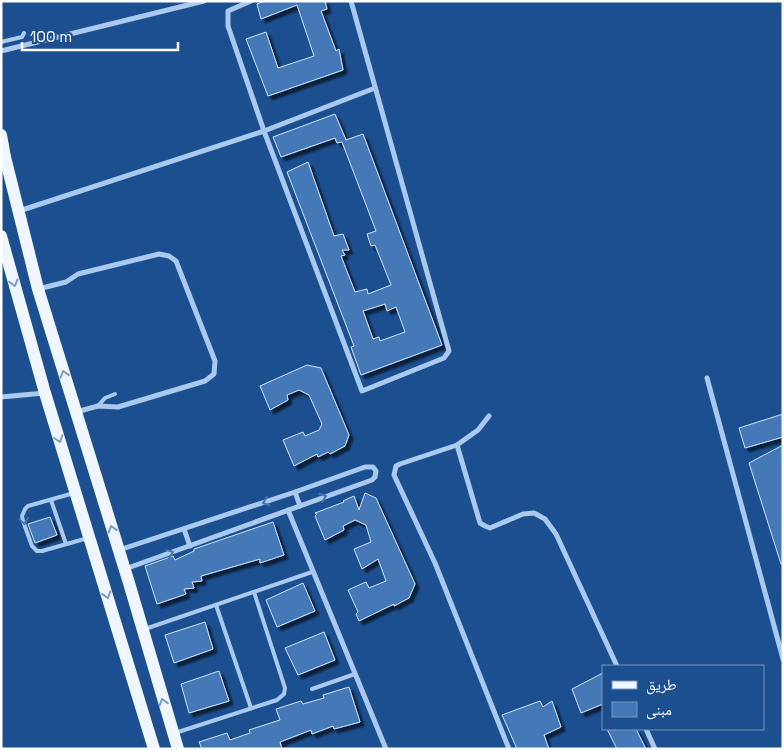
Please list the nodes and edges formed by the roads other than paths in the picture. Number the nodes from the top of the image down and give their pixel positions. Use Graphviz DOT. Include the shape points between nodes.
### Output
graph roads {
  1 [pos="204,1"];
  2 [pos="251,1"];
  3 [pos="351,1"];
  4 [pos="24,33"];
  5 [pos="1,42"];
  6 [pos="1,50"];
  7 [pos="375,88"];
  8 [pos="264,131"];
  9 [pos="1,135"];
  10 [pos="19,211"];
  11 [pos="1,236"];
  12 [pos="38,289"];
  13 [pos="707,378"];
  14 [pos="45,393"];
  15 [pos="114,394"];
  16 [pos="1,398"];
  17 [pos="98,406"];
  18 [pos="75,412"];
  19 [pos="489,416"];
  20 [pos="457,445"];
  21 [pos="295,492"];
  22 [pos="76,493"];
  23 [pos="51,500"];
  24 [pos="300,506"];
  25 [pos="288,510"];
  26 [pos="184,529"];
  27 [pos="90,538"];
  28 [pos="66,544"];
  29 [pos="190,546"];
  30 [pos="119,550"];
  31 [pos="124,569"];
  32 [pos="312,572"];
  33 [pos="254,592"];
  34 [pos="216,605"];
  35 [pos="142,630"];
  36 [pos="783,659"];
  37 [pos="616,665"];
  38 [pos="355,674"];
  39 [pos="312,689"];
  40 [pos="251,708"];
  41 [pos="646,730"];
  42 [pos="173,734"];
  43 [pos="154,749"];
  44 [pos="178,749"];
  45 [pos="386,749"];
  46 [pos="509,749"];
  47 [pos="655,749"];
  1 -- 6 [label="street"];
  2 -- 8 [label="street" via="228,11 228,26"];
  3 -- 7 [label="street"];
  4 -- 5 [label="lane" via="22,37"];
  7 -- 8 [label="street"];
  7 -- 8 [label="street" via="449,351 444,358 362,390"];
  8 -- 10 [label="street"];
  9 -- 10 [label="main road"];
  10 -- 12 [label="main road"];
  11 -- 14 [label="main road, one-way"];
  12 -- 17 [label="street" via="66,282 78,274 158,254 176,260 215,361 214,374 205,381 118,407"];
  18 -- 12 [label="main road, one-way"];
  13 -- 36 [label="street"];
  14 -- 16 [label="street"];
  14 -- 22 [label="main road, one-way"];
  15 -- 17 [label="lane"];
  17 -- 18 [label="street"];
  30 -- 18 [label="main road, one-way"];
  19 -- 20 [label="street" via="478,430"];
  20 -- 37 [label="street" via="480,523 490,528 523,514 534,513 553,528"];
  20 -- 46 [label="street" via="400,464 396,466 394,475 435,563"];
  21 -- 24 [label="street"];
  24 -- 21 [label="street, one-way" via="372,480 376,471 373,467 365,467"];
  21 -- 26 [label="street, one-way"];
  22 -- 23 [label="lane"];
  22 -- 27 [label="main road"];
  23 -- 28 [label="lane"];
  23 -- 28 [label="lane, one-way" via="28,506 23,512 23,521 34,549"];
  24 -- 25 [label="street"];
  25 -- 29 [label="street"];
  25 -- 32 [label="street"];
  26 -- 29 [label="street"];
  26 -- 30 [label="street"];
  27 -- 28 [label="lane"];
  27 -- 43 [label="main road, one-way"];
  31 -- 29 [label="street, one-way"];
  30 -- 31 [label="main road"];
  31 -- 35 [label="main road"];
  32 -- 33 [label="lane"];
  32 -- 38 [label="street"];
  33 -- 34 [label="lane"];
  33 -- 40 [label="lane" via="285,688 277,700"];
  34 -- 35 [label="lane"];
  34 -- 40 [label="lane"];
  42 -- 35 [label="main road, one-way"];
  38 -- 39 [label="lane"];
  38 -- 45 [label="street"];
  40 -- 42 [label="lane"];
  41 -- 47 [label="street"];
  42 -- 44 [label="main road"];
}
